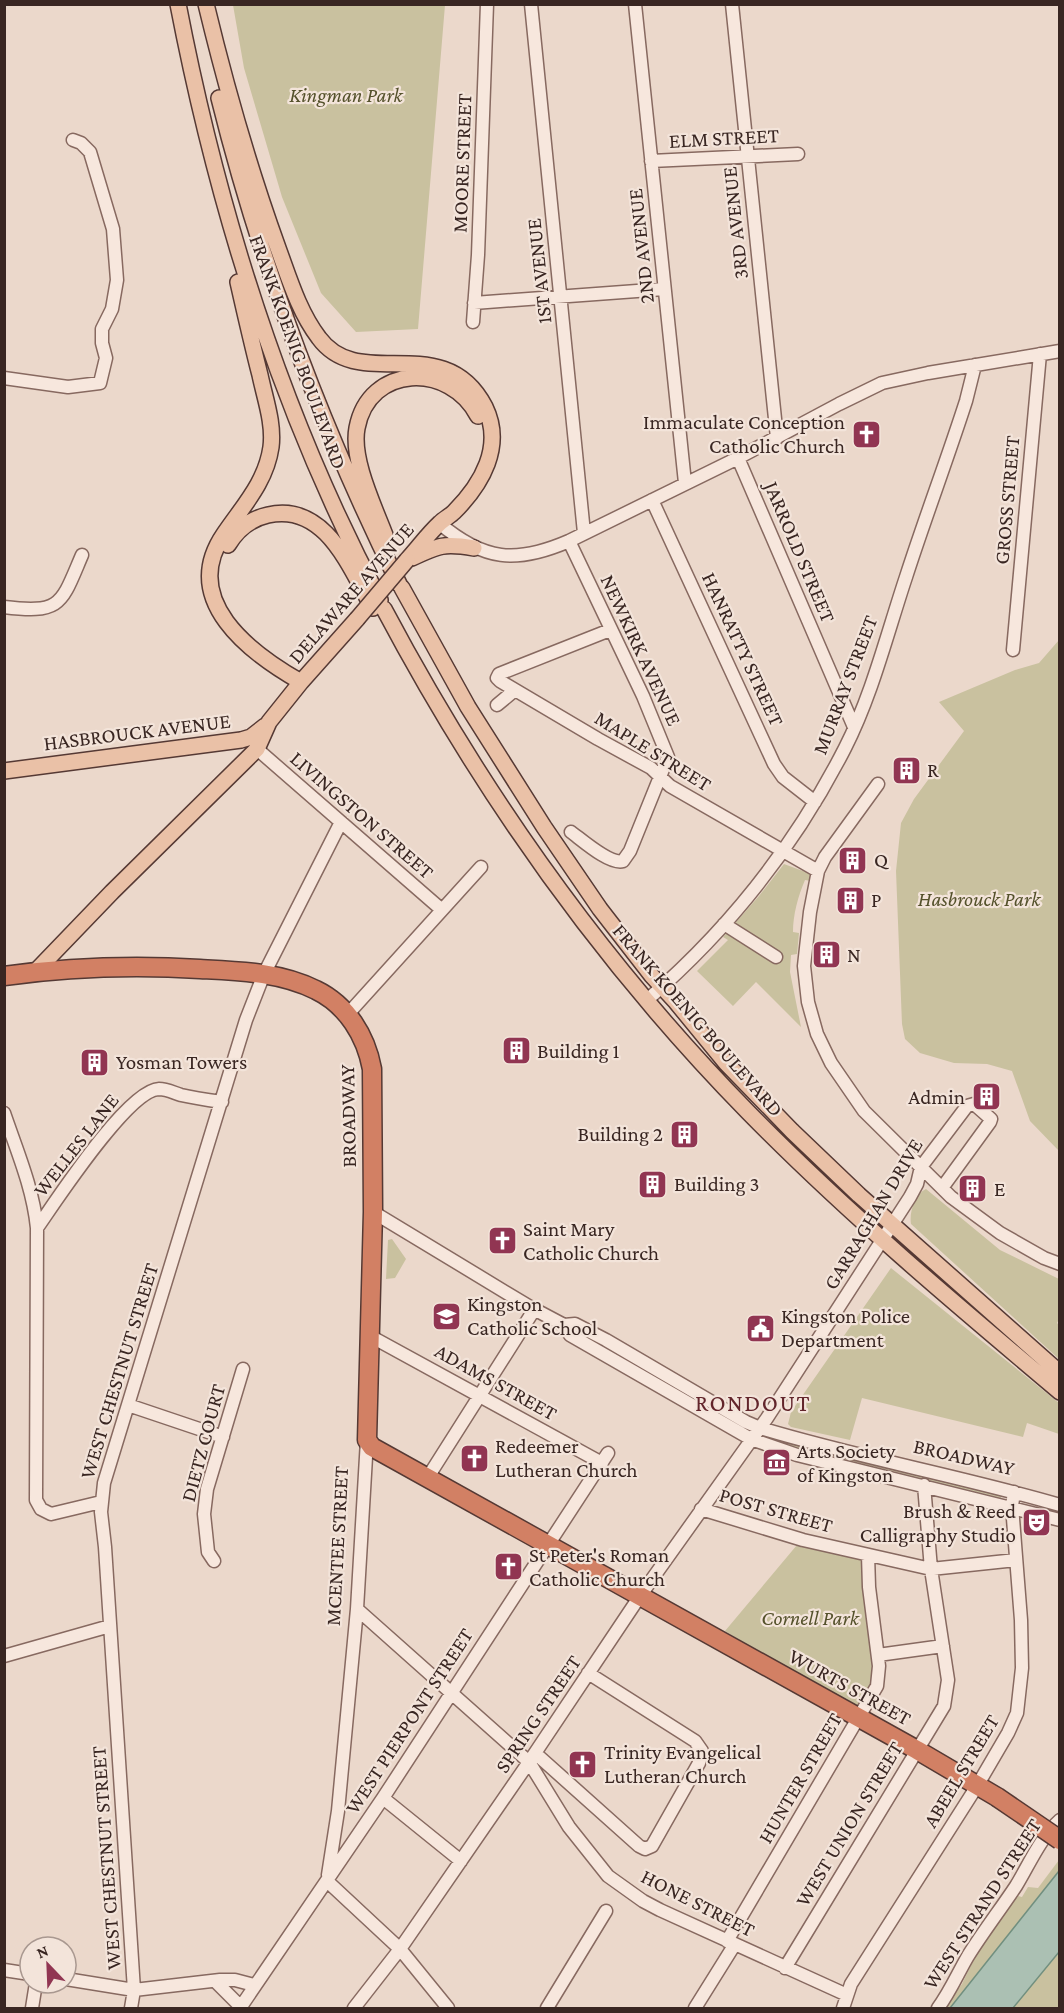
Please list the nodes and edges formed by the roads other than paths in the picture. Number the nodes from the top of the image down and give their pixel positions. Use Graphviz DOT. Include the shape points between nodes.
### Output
graph roads {
  1 [pos="178,4"];
  2 [pos="198,4"];
  3 [pos="206,4"];
  4 [pos="487,4"];
  5 [pos="531,4"];
  6 [pos="635,4"];
  7 [pos="732,4"];
  8 [pos="73,140"];
  9 [pos="798,154"];
  10 [pos="747,157"];
  11 [pos="651,161"];
  12 [pos="220,191"];
  13 [pos="664,289"];
  14 [pos="562,297"];
  15 [pos="474,303"];
  16 [pos="473,322"];
  17 [pos="1059,351"];
  18 [pos="1040,354"];
  19 [pos="975,365"];
  20 [pos="4,378"];
  21 [pos="777,438"];
  22 [pos="738,458"];
  23 [pos="685,483"];
  24 [pos="652,500"];
  25 [pos="439,523"];
  26 [pos="584,533"];
  27 [pos="568,541"];
  28 [pos="474,548"];
  29 [pos="82,555"];
  30 [pos="407,560"];
  31 [pos="402,587"];
  32 [pos="4,607"];
  33 [pos="379,609"];
  34 [pos="610,630"];
  35 [pos="1013,650"];
  36 [pos="301,682"];
  37 [pos="509,687"];
  38 [pos="497,705"];
  39 [pos="269,722"];
  40 [pos="854,727"];
  41 [pos="257,749"];
  42 [pos="4,771"];
  43 [pos="661,777"];
  44 [pos="878,783"];
  45 [pos="815,802"];
  46 [pos="341,822"];
  47 [pos="571,832"];
  48 [pos="783,850"];
  49 [pos="481,867"];
  50 [pos="818,871"];
  51 [pos="442,910"];
  52 [pos="724,924"];
  53 [pos="776,957"];
  54 [pos="36,971"];
  55 [pos="264,974"];
  56 [pos="4,976"];
  57 [pos="663,987"];
  58 [pos="647,1000"];
  59 [pos="347,1016"];
  60 [pos="222,1102"];
  61 [pos="4,1113"];
  62 [pos="921,1167"];
  63 [pos="942,1188"];
  64 [pos="373,1212"];
  65 [pos="893,1225"];
  66 [pos="37,1228"];
  67 [pos="882,1241"];
  68 [pos="1059,1264"];
  69 [pos="534,1310"];
  70 [pos="564,1325"];
  71 [pos="370,1336"];
  72 [pos="243,1369"];
  73 [pos="1059,1373"];
  74 [pos="1059,1392"];
  75 [pos="479,1396"];
  76 [pos="128,1405"];
  77 [pos="760,1428"];
  78 [pos="223,1437"];
  79 [pos="751,1439"];
  80 [pos="367,1440"];
  81 [pos="605,1458"];
  82 [pos="428,1477"];
  83 [pos="924,1485"];
  84 [pos="1014,1492"];
  85 [pos="100,1502"];
  86 [pos="1059,1505"];
  87 [pos="1012,1506"];
  88 [pos="701,1509"];
  89 [pos="1059,1520"];
  90 [pos="549,1544"];
  91 [pos="868,1555"];
  92 [pos="1016,1560"];
  93 [pos="214,1561"];
  94 [pos="931,1569"];
  95 [pos="640,1596"];
  96 [pos="357,1609"];
  97 [pos="110,1626"];
  98 [pos="943,1646"];
  99 [pos="878,1655"];
  100 [pos="4,1656"];
  101 [pos="588,1673"];
  102 [pos="452,1692"];
  103 [pos="858,1718"];
  104 [pos="917,1750"];
  105 [pos="532,1758"];
  106 [pos="977,1786"];
  107 [pos="383,1798"];
  108 [pos="1059,1820"];
  109 [pos="1059,1840"];
  110 [pos="461,1861"];
  111 [pos="327,1881"];
  112 [pos="606,1911"];
  113 [pos="731,1942"];
  114 [pos="400,1949"];
  115 [pos="785,1968"];
  116 [pos="78,1981"];
  117 [pos="214,1981"];
  118 [pos="254,1985"];
  119 [pos="134,1990"];
  120 [pos="847,1995"];
  121 [pos="131,2008"];
  122 [pos="241,2008"];
  123 [pos="354,2008"];
  124 [pos="446,2008"];
  125 [pos="547,2008"];
  126 [pos="694,2008"];
  127 [pos="843,2008"];
  128 [pos="938,2008"];
  1 -- 12 [label="main road, FRANK KOENIG BOULEVARD"];
  2 -- 31 [label="main road, FRANK KOENIG BOULEVARD" via="230,140 270,276 320,411"];
  3 -- 25 [label="main road" via="256,186 291,283 315,333 334,353 352,361 426,364 449,372 472,390 488,414 492,436 486,468 455,512"];
  4 -- 15 [label="street, MOORE STREET"];
  5 -- 14 [label="street, 1ST AVENUE"];
  6 -- 11 [label="street, 2ND AVENUE"];
  7 -- 10 [label="street, 3RD AVENUE"];
  8 -- 20 [label="street" via="90,152 114,235 117,289 102,329 106,358 100,383 68,387"];
  9 -- 10 [label="street, ELM STREET"];
  10 -- 11 [label="street, ELM STREET"];
  10 -- 21 [label="street, 3RD AVENUE"];
  11 -- 13 [label="street, 2ND AVENUE"];
  12 -- 33 [label="main road, FRANK KOENIG BOULEVARD" via="247,284 294,411"];
  12 -- 36 [label="main road" via="272,433 270,457 261,481 217,545 211,566 211,589 225,622 277,668"];
  13 -- 14 [label="street"];
  13 -- 23 [label="street, 2ND AVENUE"];
  14 -- 15 [label="street"];
  14 -- 26 [label="street, 1ST AVENUE"];
  15 -- 16 [label="street, MOORE STREET"];
  17 -- 18 [label="street, DELAWARE AVENUE"];
  18 -- 19 [label="street, DELAWARE AVENUE"];
  18 -- 35 [label="street, GROSS STREET"];
  19 -- 21 [label="street, DELAWARE AVENUE" via="882,383"];
  19 -- 40 [label="street, MURRAY STREET" via="955,435"];
  21 -- 22 [label="street, DELAWARE AVENUE"];
  22 -- 23 [label="street, DELAWARE AVENUE"];
  22 -- 40 [label="street, JARROLD STREET"];
  23 -- 24 [label="street, DELAWARE AVENUE"];
  24 -- 26 [label="street, DELAWARE AVENUE"];
  24 -- 45 [label="street, HANRATTY STREET" via="774,764 783,777"];
  25 -- 28 [label="street, DELAWARE AVENUE"];
  25 -- 30 [label="main road, DELAWARE AVENUE"];
  25 -- 31 [label="main road" via="447,505 477,465 482,446 481,426 468,401 453,388 434,379 404,379 385,387 369,401 359,419 356,438 363,474"];
  26 -- 27 [label="street, DELAWARE AVENUE"];
  27 -- 28 [label="street, DELAWARE AVENUE" via="517,555"];
  27 -- 34 [label="street, NEWKIRK AVENUE"];
  28 -- 30 [label="main road" via="442,545"];
  29 -- 32 [label="street" via="64,597 57,604 32,610"];
  30 -- 36 [label="main road, DELAWARE AVENUE, bridge"];
  31 -- 57 [label="main road, FRANK KOENIG BOULEVARD" via="468,707 544,827 600,909"];
  33 -- 36 [label="main road" via="330,537 308,519 275,514 254,520 237,533 225,549 220,567 225,603 239,622 283,660"];
  33 -- 58 [label="main road, FRANK KOENIG BOULEVARD" via="498,801 584,921"];
  34 -- 37 [label="street" via="499,674 497,678"];
  34 -- 43 [label="street, NEWKIRK AVENUE" via="667,753"];
  36 -- 39 [label="main road, DELAWARE AVENUE"];
  37 -- 38 [label="street"];
  37 -- 43 [label="street, MAPLE STREET"];
  39 -- 41 [label="main road, DELAWARE AVENUE"];
  39 -- 42 [label="main road, HASBROUCK AVENUE" via="241,740"];
  40 -- 45 [label="street, MURRAY STREET"];
  41 -- 46 [label="street, LIVINGSTON STREET"];
  41 -- 54 [label="main road, DELAWARE AVENUE"];
  43 -- 47 [label="street, NEWKIRK AVENUE" via="630,851 620,863"];
  43 -- 48 [label="street, MAPLE STREET" via="670,786"];
  44 -- 50 [label="street"];
  45 -- 48 [label="street, MURRAY STREET"];
  46 -- 51 [label="street, LIVINGSTON STREET"];
  46 -- 55 [label="street, WEST CHESTNUT STREET"];
  48 -- 50 [label="street, MAPLE STREET"];
  48 -- 52 [label="street, MURRAY STREET"];
  49 -- 51 [label="street"];
  50 -- 62 [label="street" via="804,966 817,1034 831,1063 864,1111"];
  51 -- 59 [label="street"];
  52 -- 53 [label="street"];
  52 -- 57 [label="street, MURRAY STREET"];
  54 -- 55 [label="highway, BROADWAY" via="142,966"];
  54 -- 56 [label="highway, BROADWAY"];
  55 -- 59 [label="highway, BROADWAY" via="316,990"];
  55 -- 60 [label="street, WEST CHESTNUT STREET"];
  57 -- 58 [label="street, MURRAY STREET"];
  57 -- 65 [label="main road, FRANK KOENIG BOULEVARD" via="756,1095"];
  58 -- 67 [label="main road, FRANK KOENIG BOULEVARD" via="746,1111"];
  59 -- 64 [label="highway, BROADWAY" via="362,1036 372,1069"];
  60 -- 66 [label="street, WELLES LANE" via="166,1090 147,1092 120,1117"];
  60 -- 76 [label="street, WEST CHESTNUT STREET"];
  61 -- 66 [label="street" via="26,1176"];
  62 -- 63 [label="street"];
  62 -- 63 [label="street, GARRAGHAN DRIVE" via="967,1106 974,1104 988,1115 990,1122"];
  62 -- 65 [label="street, GARRAGHAN DRIVE" via="917,1184"];
  63 -- 68 [label="street" via="1000,1233"];
  64 -- 69 [label="street, BROADWAY"];
  64 -- 71 [label="highway, MCENTEE STREET"];
  65 -- 67 [label="street, GARRAGHAN DRIVE"];
  65 -- 73 [label="main road, FRANK KOENIG BOULEVARD"];
  66 -- 85 [label="street" via="36,1500 41,1509 51,1514"];
  67 -- 74 [label="main road, FRANK KOENIG BOULEVARD"];
  67 -- 77 [label="street, GARRAGHAN DRIVE"];
  69 -- 70 [label="street, BROADWAY"];
  69 -- 75 [label="street"];
  70 -- 77 [label="street, BROADWAY" via="575,1324 606,1340"];
  70 -- 79 [label="street, BROADWAY" via="570,1335"];
  71 -- 75 [label="street, ADAMS STREET"];
  71 -- 80 [label="highway, MCENTEE STREET"];
  72 -- 78 [label="street, DIETZ COURT"];
  75 -- 81 [label="street, ADAMS STREET"];
  75 -- 82 [label="street"];
  76 -- 78 [label="street"];
  76 -- 85 [label="street, WEST CHESTNUT STREET"];
  77 -- 79 [label="street, GARRAGHAN DRIVE"];
  77 -- 84 [label="street, BROADWAY"];
  78 -- 93 [label="street, DIETZ COURT" via="207,1489 204,1514 208,1552"];
  79 -- 83 [label="street, BROADWAY" via="797,1455"];
  79 -- 88 [label="street, SPRING STREET"];
  80 -- 82 [label="highway, WURTS STREET" via="372,1447"];
  80 -- 96 [label="street, MCENTEE STREET"];
  81 -- 90 [label="street, WEST PIERPONT STREET"];
  82 -- 90 [label="highway, WURTS STREET"];
  83 -- 87 [label="street, BROADWAY"];
  83 -- 94 [label="street, WEST UNION STREET"];
  84 -- 86 [label="street, BROADWAY"];
  84 -- 87 [label="street, ABEEL STREET"];
  85 -- 97 [label="street, WEST CHESTNUT STREET"];
  87 -- 89 [label="street, BROADWAY"];
  87 -- 92 [label="street, ABEEL STREET"];
  88 -- 91 [label="street, POST STREET"];
  88 -- 95 [label="street, SPRING STREET"];
  90 -- 95 [label="highway, WURTS STREET"];
  90 -- 102 [label="street, WEST PIERPONT STREET"];
  91 -- 94 [label="street, POST STREET"];
  91 -- 99 [label="street, HUNTER STREET" via="868,1587"];
  92 -- 94 [label="street, POST STREET"];
  92 -- 106 [label="street, ABEEL STREET" via="1022,1668 1019,1706"];
  94 -- 98 [label="street, WEST UNION STREET"];
  95 -- 101 [label="street, SPRING STREET"];
  95 -- 103 [label="highway, WURTS STREET"];
  96 -- 102 [label="street, HONE STREET"];
  96 -- 111 [label="street, MCENTEE STREET" via="338,1811"];
  97 -- 100 [label="street"];
  97 -- 119 [label="street, WEST CHESTNUT STREET"];
  98 -- 99 [label="street"];
  98 -- 104 [label="street, WEST UNION STREET" via="948,1680 946,1698"];
  99 -- 103 [label="street, HUNTER STREET" via="878,1686"];
  101 -- 105 [label="street, SPRING STREET"];
  101 -- 105 [label="street" via="695,1741 702,1752 652,1846 639,1846"];
  102 -- 105 [label="street, HONE STREET"];
  102 -- 107 [label="street, WEST PIERPONT STREET"];
  103 -- 104 [label="highway, WURTS STREET"];
  103 -- 113 [label="street, HUNTER STREET"];
  104 -- 106 [label="highway, WURTS STREET"];
  104 -- 115 [label="street, WEST UNION STREET"];
  105 -- 110 [label="street, SPRING STREET"];
  105 -- 113 [label="street, HONE STREET" via="569,1827 608,1876 652,1906"];
  106 -- 109 [label="highway, WURTS STREET, bridge"];
  106 -- 120 [label="street, ABEEL STREET"];
  107 -- 110 [label="street"];
  107 -- 111 [label="street, WEST PIERPONT STREET"];
  108 -- 128 [label="street, WEST STRAND STREET"];
  110 -- 114 [label="street, SPRING STREET"];
  111 -- 114 [label="street"];
  111 -- 118 [label="street, WEST PIERPONT STREET"];
  112 -- 125 [label="street"];
  113 -- 115 [label="street, HONE STREET"];
  113 -- 126 [label="street, HUNTER STREET"];
  114 -- 123 [label="street, SPRING STREET"];
  114 -- 124 [label="street"];
  115 -- 120 [label="street, HONE STREET"];
  116 -- 119 [label="street"];
  117 -- 118 [label="street" via="235,1980"];
  117 -- 119 [label="street"];
  117 -- 122 [label="street"];
  118 -- 122 [label="street, WEST PIERPONT STREET"];
  119 -- 121 [label="street, WEST CHESTNUT STREET"];
  120 -- 127 [label="street, ABEEL STREET"];
}
